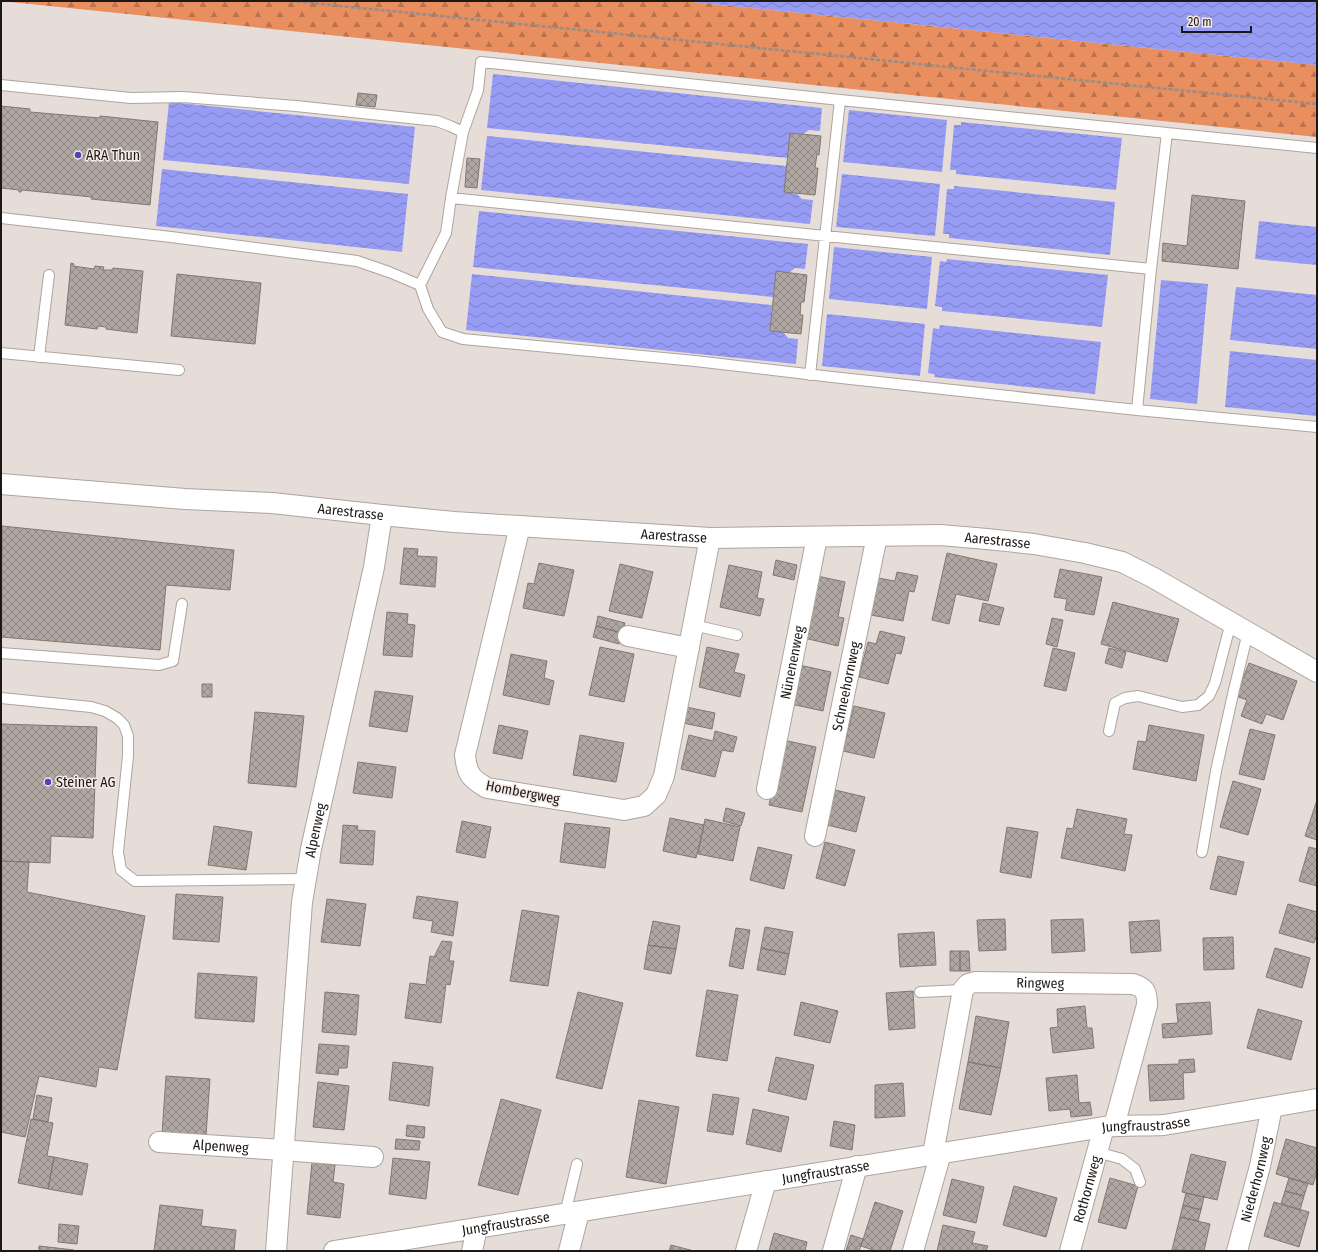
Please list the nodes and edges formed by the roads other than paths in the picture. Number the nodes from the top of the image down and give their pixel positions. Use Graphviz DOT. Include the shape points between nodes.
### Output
graph roads {
  1 [pos="1,85"];
  2 [pos="840,100"];
  3 [pos="463,132"];
  4 [pos="1166,133"];
  5 [pos="1317,148"];
  6 [pos="451,198"];
  7 [pos="1,218"];
  8 [pos="824,236"];
  9 [pos="1151,269"];
  10 [pos="48,275"];
  11 [pos="420,284"];
  12 [pos="1,353"];
  13 [pos="39,356"];
  14 [pos="179,370"];
  15 [pos="810,375"];
  16 [pos="1137,410"];
  17 [pos="1317,427"];
  18 [pos="1,484"];
  19 [pos="382,515"];
  20 [pos="520,526"];
  21 [pos="877,536"];
  22 [pos="817,537"];
  23 [pos="710,538"];
  24 [pos="182,604"];
  25 [pos="693,625"];
  26 [pos="1240,627"];
  27 [pos="736,635"];
  28 [pos="628,636"];
  29 [pos="689,648"];
  30 [pos="1,653"];
  31 [pos="1317,672"];
  32 [pos="1,698"];
  33 [pos="1109,731"];
  34 [pos="767,789"];
  35 [pos="815,836"];
  36 [pos="1202,852"];
  37 [pos="306,879"];
  38 [pos="963,990"];
  39 [pos="920,992"];
  40 [pos="1316,1096"];
  41 [pos="1272,1107"];
  42 [pos="1109,1127"];
  43 [pos="159,1142"];
  44 [pos="283,1150"];
  45 [pos="1097,1152"];
  46 [pos="937,1153"];
  47 [pos="372,1158"];
  48 [pos="577,1164"];
  49 [pos="857,1166"];
  50 [pos="766,1181"];
  51 [pos="1140,1182"];
  52 [pos="572,1213"];
  53 [pos="477,1228"];
  54 [pos="276,1251"];
  55 [pos="334,1251"];
  56 [pos="472,1251"];
  57 [pos="570,1251"];
  58 [pos="746,1251"];
  59 [pos="833,1251"];
  60 [pos="913,1251"];
  61 [pos="1070,1251"];
  62 [pos="1237,1251"];
  1 -- 3 [label="lane" via="131,98 183,97 304,107 437,121"];
  2 -- 3 [label="lane" via="481,62 478,90"];
  2 -- 4 [label="lane"];
  2 -- 8 [label="lane"];
  3 -- 6 [label="lane"];
  4 -- 5 [label="lane"];
  4 -- 9 [label="lane"];
  6 -- 8 [label="lane"];
  6 -- 11 [label="lane" via="446,233"];
  7 -- 11 [label="lane" via="357,261"];
  8 -- 9 [label="lane"];
  8 -- 15 [label="lane"];
  9 -- 16 [label="lane"];
  10 -- 13 [label="lane"];
  11 -- 15 [label="lane" via="428,309 442,332 463,339 695,361"];
  12 -- 13 [label="lane"];
  13 -- 14 [label="lane"];
  15 -- 16 [label="lane"];
  16 -- 17 [label="lane"];
  18 -- 19 [label="street, Aarestrasse" via="185,499 272,503"];
  19 -- 20 [label="street, Aarestrasse"];
  19 -- 37 [label="street, Alpenweg" via="374,567"];
  20 -- 23 [label="street, Aarestrasse"];
  20 -- 29 [label="street, Hombergweg" via="465,755 466,768 474,781 486,788 624,810 644,806 656,795 664,776"];
  21 -- 22 [label="street, Aarestrasse"];
  21 -- 26 [label="street, Aarestrasse" via="940,535 1034,544 1122,562 1152,576"];
  21 -- 35 [label="street, Schneehornweg"];
  22 -- 23 [label="street, Aarestrasse"];
  22 -- 34 [label="street, Nünenenweg"];
  23 -- 25 [label="street, Hombergweg"];
  24 -- 30 [label="lane" via="173,661 159,665"];
  25 -- 27 [label="lane"];
  25 -- 29 [label="street, Hombergweg"];
  26 -- 31 [label="street, Aarestrasse"];
  26 -- 33 [label="lane" via="1209,696 1198,705 1182,707 1138,696 1125,698 1115,703"];
  26 -- 36 [label="lane" via="1233,694"];
  28 -- 29 [label="street"];
  32 -- 37 [label="lane" via="92,707 105,711 124,725 128,736 128,756 118,852 121,870 135,880"];
  37 -- 44 [label="street, Alpenweg" via="302,902"];
  38 -- 39 [label="lane"];
  38 -- 42 [label="street, Ringweg" via="968,984 975,982 1132,984 1142,987 1147,995 1147,1005"];
  38 -- 46 [label="street"];
  40 -- 41 [label="street, Jungfraustrasse"];
  41 -- 42 [label="street, Jungfraustrasse" via="1164,1125"];
  41 -- 62 [label="street, Niederhornweg" via="1260,1166"];
  42 -- 45 [label="street, Rothornweg"];
  42 -- 46 [label="street, Jungfraustrasse"];
  43 -- 44 [label="street, Alpenweg"];
  44 -- 47 [label="street, Alpenweg"];
  44 -- 54 [label="street, Alpenweg"];
  45 -- 51 [label="lane" via="1122,1159 1135,1169"];
  45 -- 61 [label="street, Rothornweg"];
  46 -- 49 [label="street, Jungfraustrasse"];
  46 -- 60 [label="street"];
  48 -- 52 [label="lane"];
  49 -- 50 [label="street, Jungfraustrasse"];
  49 -- 59 [label="street"];
  50 -- 52 [label="street, Jungfraustrasse"];
  50 -- 58 [label="street"];
  52 -- 53 [label="street, Jungfraustrasse"];
  52 -- 57 [label="street"];
  53 -- 55 [label="street, Jungfraustrasse"];
  53 -- 56 [label="street"];
}
